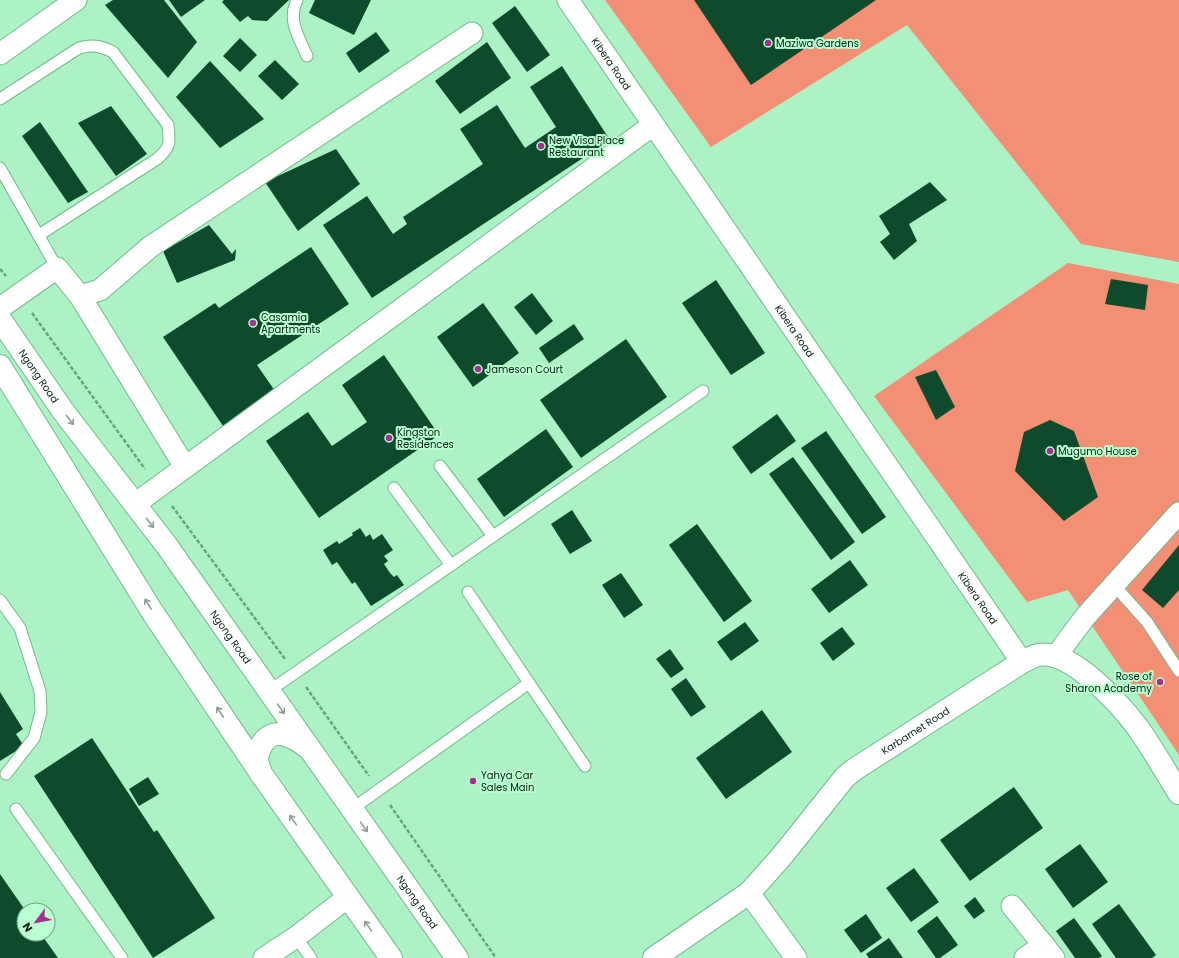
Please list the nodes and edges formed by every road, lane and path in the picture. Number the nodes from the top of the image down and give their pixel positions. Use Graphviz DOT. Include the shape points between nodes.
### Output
graph roads {
  1 [pos="76,0"];
  2 [pos="297,0"];
  3 [pos="568,0"];
  4 [pos="472,33"];
  5 [pos="0,54"];
  6 [pos="307,56"];
  7 [pos="0,99"];
  8 [pos="653,125"];
  9 [pos="0,168"];
  10 [pos="39,235"];
  11 [pos="57,268"];
  12 [pos="0,269"];
  13 [pos="19,295"];
  14 [pos="80,296"];
  15 [pos="0,308"];
  16 [pos="0,319"];
  17 [pos="0,366"];
  18 [pos="703,391"];
  19 [pos="440,466"];
  20 [pos="185,467"];
  21 [pos="158,486"];
  22 [pos="394,488"];
  23 [pos="135,504"];
  24 [pos="1179,513"];
  25 [pos="493,536"];
  26 [pos="451,565"];
  27 [pos="1114,585"];
  28 [pos="468,592"];
  29 [pos="0,600"];
  30 [pos="1056,656"];
  31 [pos="1022,662"];
  32 [pos="1179,671"];
  33 [pos="295,673"];
  34 [pos="529,683"];
  35 [pos="269,691"];
  36 [pos="310,749"];
  37 [pos="585,766"];
  38 [pos="6,774"];
  39 [pos="262,775"];
  40 [pos="379,790"];
  41 [pos="1179,793"];
  42 [pos="16,809"];
  43 [pos="352,809"];
  44 [pos="749,893"];
  45 [pos="348,897"];
  46 [pos="1012,906"];
  47 [pos="296,937"];
  48 [pos="1049,951"];
  49 [pos="122,958"];
  50 [pos="264,958"];
  51 [pos="310,958"];
  52 [pos="391,958"];
  53 [pos="456,958"];
  54 [pos="496,958"];
  55 [pos="654,958"];
  56 [pos="796,958"];
  57 [pos="1025,958"];
  1 -- 5 [label="street"];
  2 -- 6 [label="lane" via="292,10 296,31"];
  3 -- 8 [label="street, Kibera Road"];
  4 -- 14 [label="street" via="150,247 100,290"];
  7 -- 10 [label="lane" via="79,48 101,46 113,52 168,125 170,139 167,150 157,159"];
  8 -- 20 [label="street"];
  8 -- 31 [label="street, Kibera Road"];
  9 -- 10 [label="lane"];
  10 -- 11 [label="lane"];
  11 -- 13 [label="street"];
  11 -- 14 [label="street"];
  12 -- 13 [label="path"];
  13 -- 15 [label="street"];
  13 -- 21 [label="path"];
  14 -- 20 [label="street"];
  16 -- 23 [label="main road, Ngong Road, one-way" via="64,411"];
  39 -- 17 [label="main road, one-way" via="153,613"];
  18 -- 25 [label="lane"];
  19 -- 25 [label="lane"];
  20 -- 21 [label="street"];
  21 -- 23 [label="street"];
  21 -- 33 [label="path"];
  22 -- 26 [label="lane"];
  23 -- 35 [label="main road, Ngong Road, one-way" via="168,546"];
  24 -- 27 [label="street"];
  25 -- 26 [label="lane"];
  26 -- 33 [label="lane"];
  27 -- 30 [label="street" via="1085,617"];
  27 -- 32 [label="lane" via="1147,622"];
  28 -- 34 [label="lane"];
  29 -- 38 [label="lane" via="20,628 40,690 41,712 34,738"];
  30 -- 31 [label="main road, Karbarnet Road" via="1038,655"];
  30 -- 41 [label="main road, Karbarnet Road" via="1072,663 1116,703 1138,728"];
  31 -- 44 [label="main road, Karbarnet Road" via="845,777"];
  33 -- 35 [label="lane"];
  33 -- 40 [label="path"];
  34 -- 37 [label="lane"];
  34 -- 40 [label="lane"];
  35 -- 36 [label="main road, Ngong Road, one-way"];
  36 -- 39 [label="main road" via="294,737 274,735 264,742 257,758"];
  36 -- 43 [label="main road, Ngong Road"];
  45 -- 39 [label="main road, one-way"];
  40 -- 43 [label="lane"];
  40 -- 54 [label="path"];
  42 -- 49 [label="lane"];
  43 -- 53 [label="main road, Ngong Road, one-way"];
  44 -- 55 [label="main road, Karbarnet Road"];
  44 -- 56 [label="street"];
  45 -- 47 [label="street"];
  52 -- 45 [label="main road, one-way"];
  46 -- 48 [label="street"];
  47 -- 50 [label="street"];
  47 -- 51 [label="lane"];
  48 -- 57 [label="street"];
}
